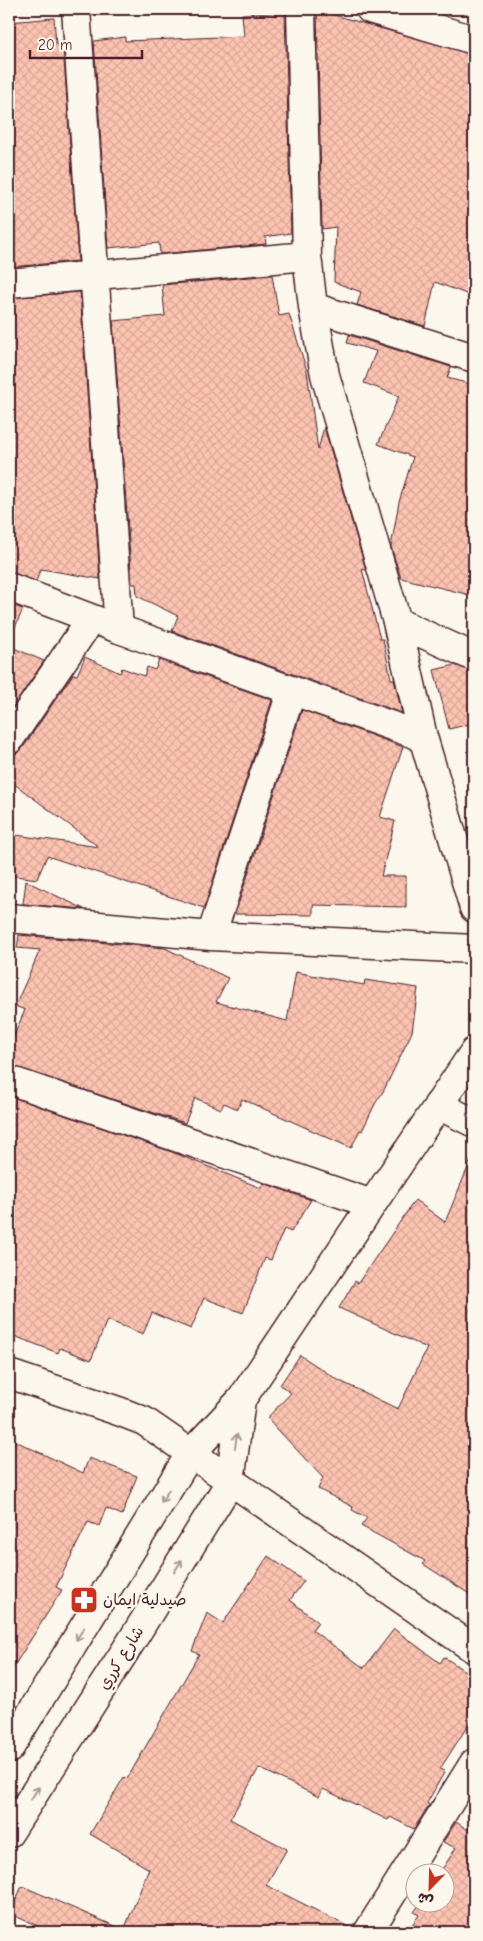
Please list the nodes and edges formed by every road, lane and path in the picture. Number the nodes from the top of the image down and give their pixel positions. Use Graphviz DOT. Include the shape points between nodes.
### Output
graph roads {
  1 [pos="76,9"];
  2 [pos="302,9"];
  3 [pos="370,9"];
  4 [pos="474,40"];
  5 [pos="307,256"];
  6 [pos="94,276"];
  7 [pos="9,283"];
  8 [pos="312,307"];
  9 [pos="474,358"];
  10 [pos="9,587"];
  11 [pos="92,619"];
  12 [pos="398,622"];
  13 [pos="119,629"];
  14 [pos="474,657"];
  15 [pos="292,690"];
  16 [pos="423,737"];
  17 [pos="9,740"];
  18 [pos="474,908"];
  19 [pos="9,918"];
  20 [pos="212,936"];
  21 [pos="474,949"];
  22 [pos="474,1052"];
  23 [pos="9,1080"];
  24 [pos="438,1104"];
  25 [pos="474,1123"];
  26 [pos="372,1204"];
  27 [pos="9,1374"];
  28 [pos="241,1400"];
  29 [pos="190,1454"];
  30 [pos="230,1482"];
  31 [pos="474,1650"];
  32 [pos="9,1749"];
  33 [pos="474,1763"];
  34 [pos="9,1833"];
  35 [pos="368,1932"];
  1 -- 6 [label="street"];
  2 -- 5 [label="street"];
  3 -- 4 [label="street"];
  5 -- 6 [label="street"];
  5 -- 8 [label="street"];
  6 -- 7 [label="street"];
  6 -- 13 [label="street"];
  8 -- 9 [label="street"];
  8 -- 12 [label="street" via="325,376"];
  10 -- 11 [label="street"];
  11 -- 13 [label="street"];
  11 -- 17 [label="street"];
  12 -- 14 [label="street"];
  12 -- 16 [label="street"];
  13 -- 15 [label="street"];
  15 -- 16 [label="street"];
  15 -- 20 [label="street"];
  16 -- 18 [label="street"];
  19 -- 20 [label="street"];
  20 -- 21 [label="street"];
  22 -- 24 [label="street"];
  23 -- 26 [label="street"];
  24 -- 25 [label="street"];
  24 -- 26 [label="street"];
  26 -- 28 [label="street"];
  27 -- 29 [label="street" via="144,1421"];
  28 -- 29 [label="street"];
  30 -- 28 [label="street, one-way"];
  29 -- 30 [label="street"];
  29 -- 32 [label="street, one-way"];
  30 -- 31 [label="street"];
  34 -- 30 [label="street, شارع كرري, one-way"];
  33 -- 35 [label="street"];
}
